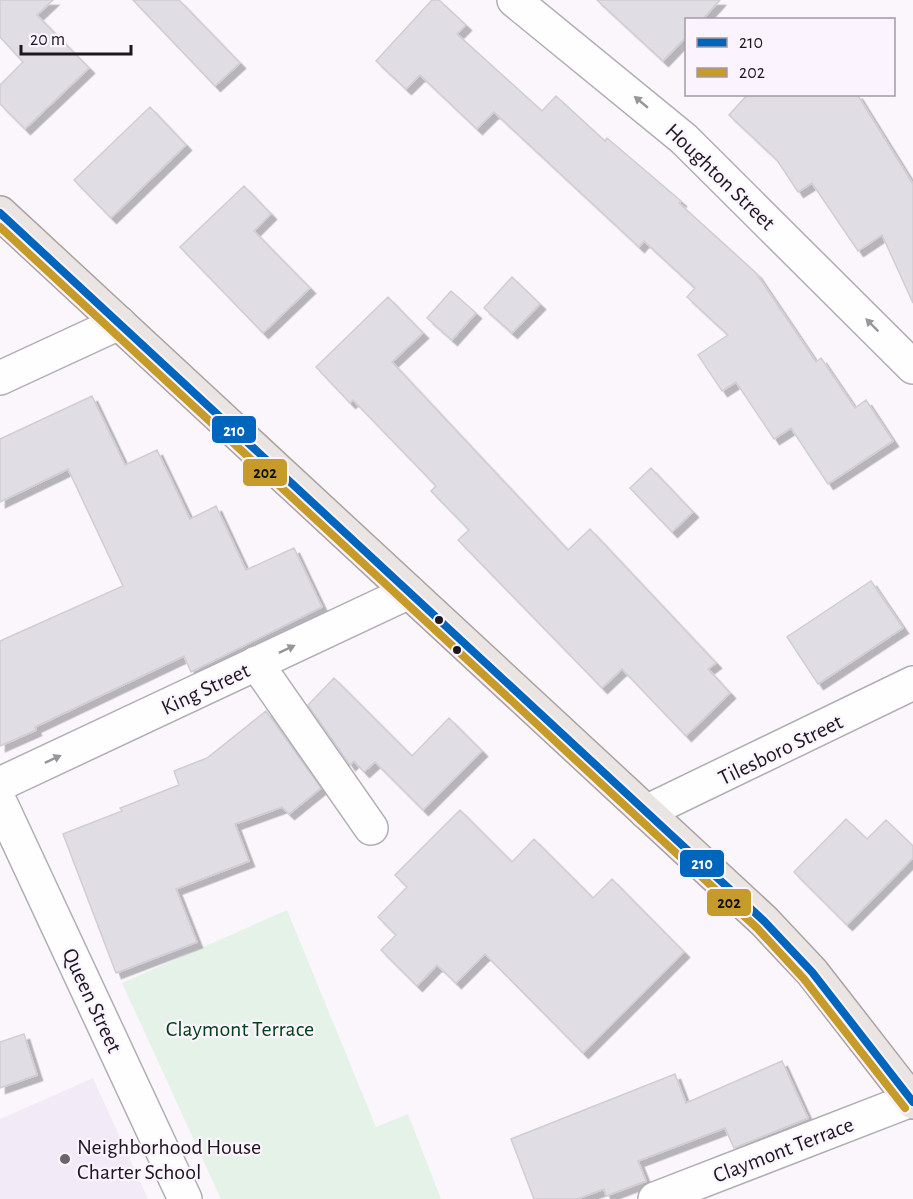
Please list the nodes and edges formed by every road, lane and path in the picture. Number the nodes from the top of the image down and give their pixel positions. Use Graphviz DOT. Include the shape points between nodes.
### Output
graph roads {
  1 [pos="514,0"];
  2 [pos="0,213"];
  3 [pos="119,323"];
  4 [pos="907,352"];
  5 [pos="0,378"];
  6 [pos="409,592"];
  7 [pos="256,663"];
  8 [pos="913,683"];
  9 [pos="0,784"];
  10 [pos="0,802"];
  11 [pos="646,812"];
  12 [pos="371,828"];
  13 [pos="912,1101"];
  14 [pos="185,1199"];
  15 [pos="655,1199"];
  4 -- 1 [label="street, Houghton Street, one-way" via="684,139"];
  2 -- 3 [label="main road"];
  3 -- 5 [label="street"];
  3 -- 6 [label="main road"];
  7 -- 6 [label="street, King Street, one-way"];
  6 -- 11 [label="main road"];
  9 -- 7 [label="street, King Street, one-way"];
  7 -- 12 [label="street"];
  8 -- 11 [label="street, Tilesboro Street"];
  10 -- 14 [label="street, Queen Street"];
  11 -- 13 [label="main road" via="797,954"];
  13 -- 15 [label="street, Claymont Terrace"];
}
